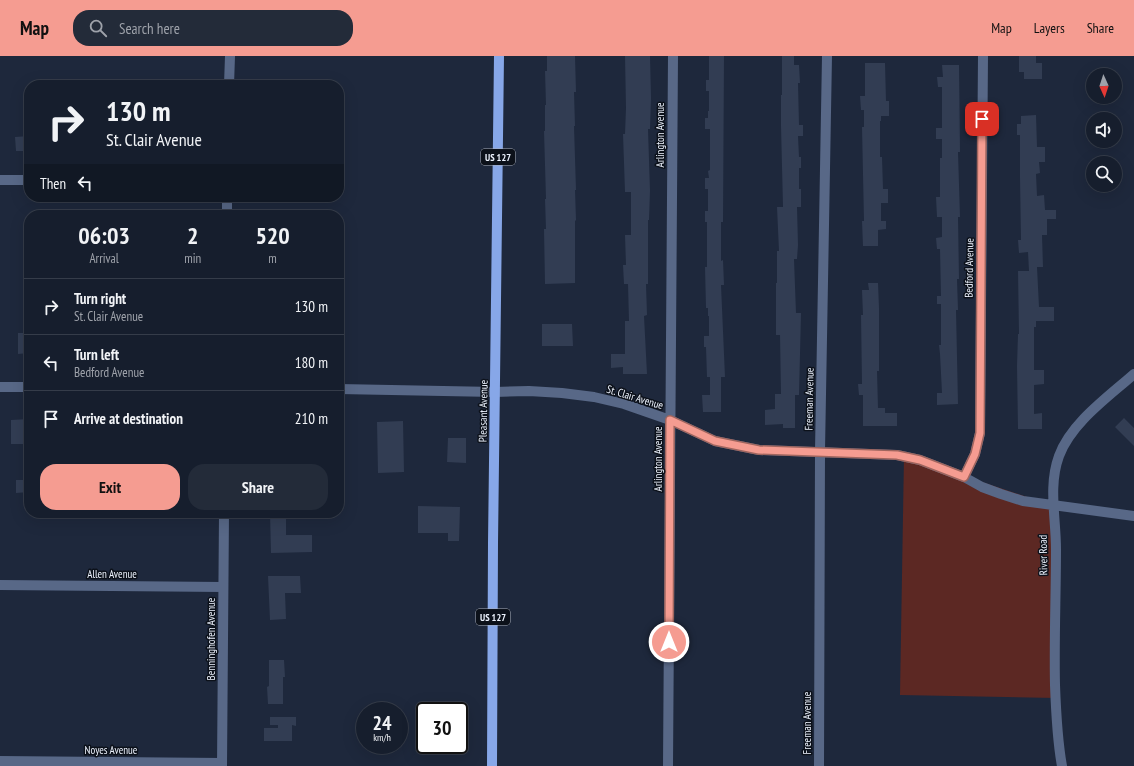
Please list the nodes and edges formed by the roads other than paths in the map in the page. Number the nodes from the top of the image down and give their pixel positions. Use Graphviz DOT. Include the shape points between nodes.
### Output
graph roads {
  1 [pos="230,56"];
  2 [pos="499,56"];
  3 [pos="673,56"];
  4 [pos="827,56"];
  5 [pos="983,56"];
  6 [pos="229,80"];
  7 [pos="0,180"];
  8 [pos="24,180"];
  9 [pos="1134,374"];
  10 [pos="0,387"];
  11 [pos="24,387"];
  12 [pos="344,389"];
  13 [pos="495,392"];
  14 [pos="670,420"];
  15 [pos="820,452"];
  16 [pos="964,477"];
  17 [pos="1054,506"];
  18 [pos="1134,516"];
  19 [pos="224,518"];
  20 [pos="0,585"];
  21 [pos="223,587"];
  22 [pos="0,761"];
  23 [pos="222,764"];
  24 [pos="492,766"];
  25 [pos="668,766"];
  26 [pos="818,766"];
  27 [pos="1062,766"];
  1 -- 6 [label="street"];
  2 -- 13 [label="main road, Pleasant Avenue / US 127"];
  3 -- 14 [label="street, Arlington Avenue"];
  4 -- 15 [label="street, Freeman Avenue"];
  5 -- 16 [label="street, Bedford Avenue" via="980,433 975,454"];
  7 -- 8 [label="street"];
  9 -- 17 [label="street, River Road" via="1085,418 1068,438 1059,456 1053,478"];
  10 -- 11 [label="street"];
  12 -- 13 [label="street, St. Clair Avenue"];
  13 -- 14 [label="street, St. Clair Avenue" via="544,392 594,397"];
  13 -- 24 [label="main road, Pleasant Avenue / US 127"];
  14 -- 15 [label="street, St. Clair Avenue" via="715,441 759,450"];
  14 -- 25 [label="street, Arlington Avenue"];
  15 -- 16 [label="street, St. Clair Avenue" via="897,455 920,460"];
  15 -- 26 [label="street, Freeman Avenue"];
  16 -- 17 [label="street, St. Clair Avenue" via="1023,502"];
  17 -- 18 [label="street, St. Clair Avenue"];
  17 -- 27 [label="street, River Road" via="1056,705"];
  19 -- 21 [label="street, Benninghofen Avenue"];
  20 -- 21 [label="street, Allen Avenue"];
  21 -- 23 [label="street, Benninghofen Avenue"];
  22 -- 23 [label="street, Noyes Avenue"];
}
